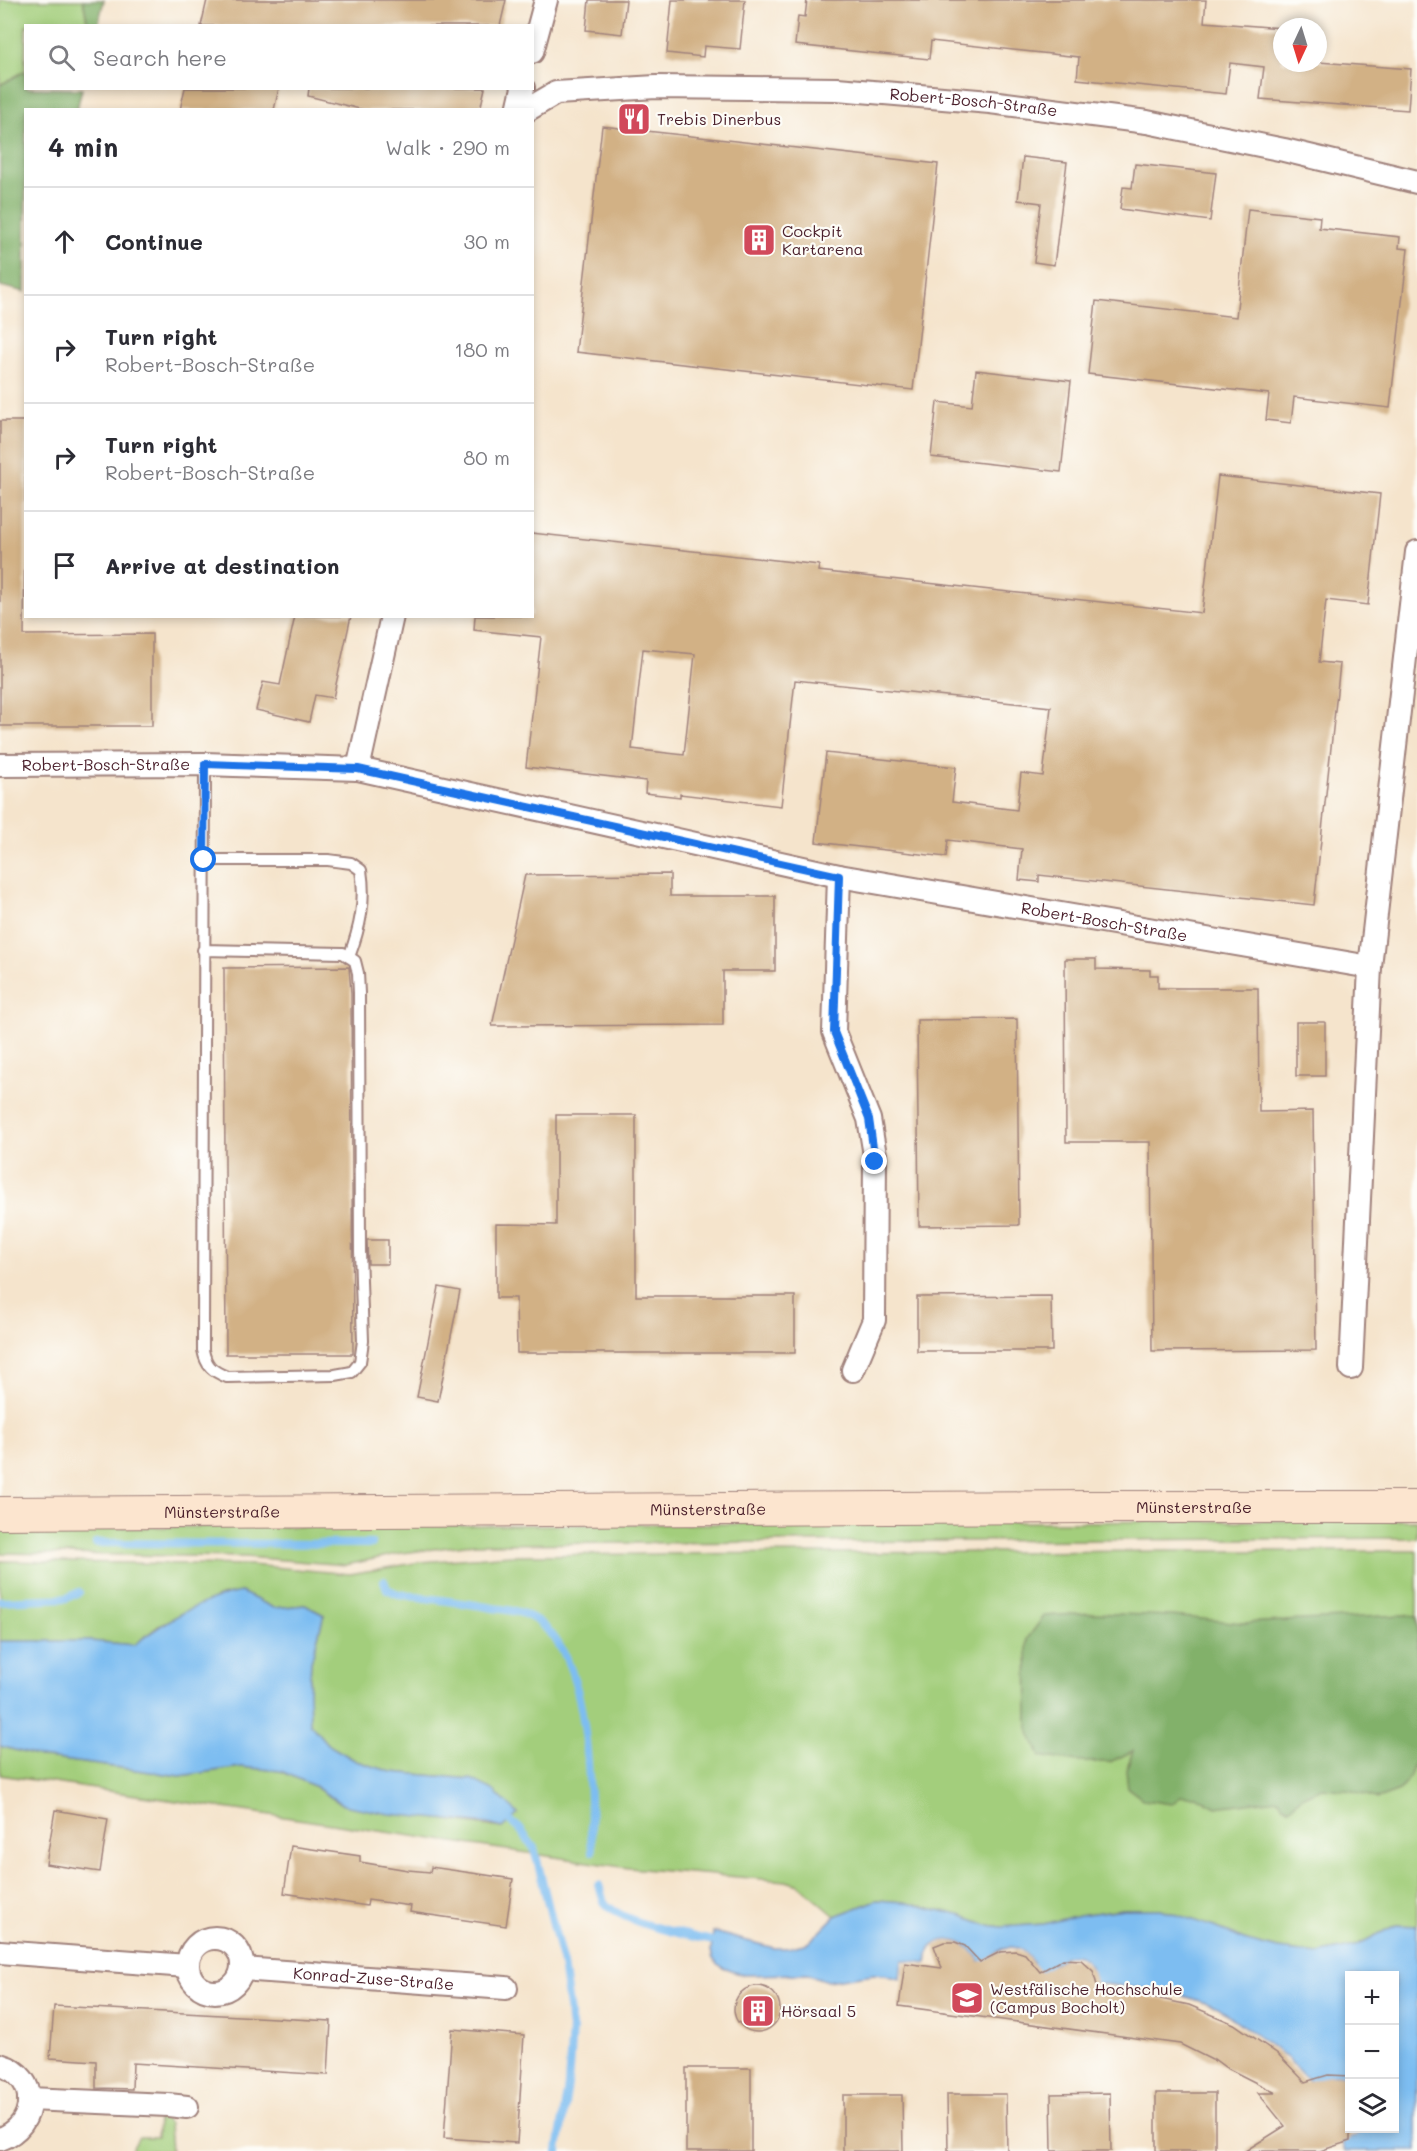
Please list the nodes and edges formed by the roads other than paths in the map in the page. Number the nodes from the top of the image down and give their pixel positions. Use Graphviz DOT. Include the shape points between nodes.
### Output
graph roads {
  1 [pos="546,0"];
  2 [pos="534,45"];
  3 [pos="523,90"];
  4 [pos="518,108"];
  5 [pos="530,108"];
  6 [pos="1417,182"];
  7 [pos="1417,552"];
  8 [pos="392,618"];
  9 [pos="205,764"];
  10 [pos="0,765"];
  11 [pos="358,769"];
  12 [pos="204,860"];
  13 [pos="839,876"];
  14 [pos="203,950"];
  15 [pos="349,957"];
  16 [pos="1370,967"];
  17 [pos="1351,1368"];
  18 [pos="853,1370"];
  19 [pos="1417,1507"];
  20 [pos="0,1513"];
  21 [pos="0,1952"];
  22 [pos="187,1966"];
  23 [pos="242,1970"];
  24 [pos="506,1988"];
  25 [pos="0,2065"];
  26 [pos="29,2099"];
  27 [pos="187,2107"];
  28 [pos="0,2139"];
  1 -- 2 [label="street"];
  3 -- 4 [label="street"];
  5 -- 6 [label="street, Robert-Bosch-Straße" via="556,93 566,92 656,87 837,89 990,102 1147,122"];
  7 -- 16 [label="street"];
  8 -- 11 [label="street"];
  9 -- 10 [label="street, Robert-Bosch-Straße"];
  9 -- 11 [label="street, Robert-Bosch-Straße"];
  9 -- 12 [label="lane"];
  11 -- 13 [label="street, Robert-Bosch-Straße"];
  12 -- 14 [label="lane"];
  12 -- 15 [label="lane" via="351,863 361,870 364,891"];
  13 -- 16 [label="street, Robert-Bosch-Straße"];
  13 -- 18 [label="street" via="834,1032 869,1119 875,1155 874,1320"];
  14 -- 15 [label="lane" via="343,953"];
  14 -- 15 [label="lane" via="203,1350 206,1363 214,1372 227,1377 335,1375 352,1372 360,1362 363,1341 359,993 355,961"];
  16 -- 17 [label="street"];
  19 -- 20 [label="main road, Münsterstraße"];
  21 -- 22 [label="street"];
  22 -- 23 [label="street" via="195,1983 211,1992 227,1989"];
  22 -- 23 [label="street" via="194,1947 201,1941 221,1938 238,1950"];
  23 -- 24 [label="street, Konrad-Zuse-Straße"];
  25 -- 26 [label="street" via="19,2075"];
  26 -- 27 [label="street"];
  26 -- 28 [label="street" via="25,2120 11,2135"];
}
